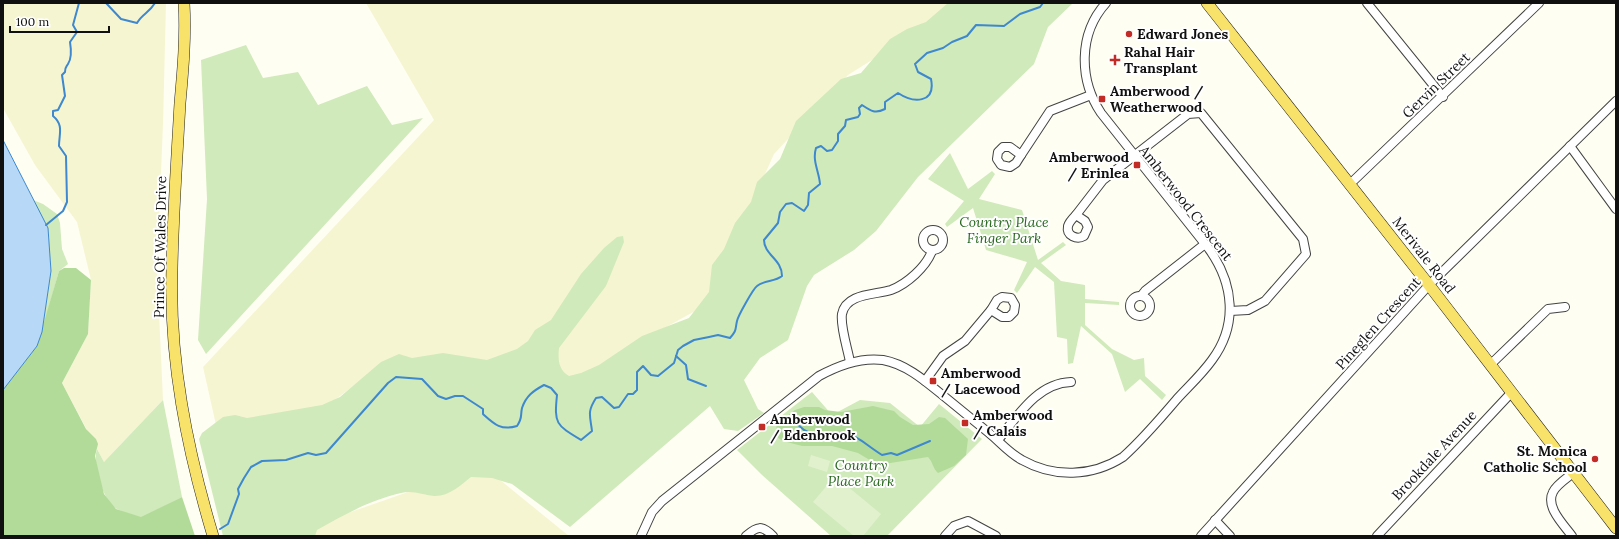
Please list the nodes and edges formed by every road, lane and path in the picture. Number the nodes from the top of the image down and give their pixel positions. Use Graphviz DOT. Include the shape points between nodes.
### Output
graph roads {
  1 [pos="184,3"];
  2 [pos="1106,3"];
  3 [pos="1207,3"];
  4 [pos="1367,3"];
  5 [pos="1539,3"];
  6 [pos="1091,95"];
  7 [pos="1443,97"];
  8 [pos="1616,101"];
  9 [pos="1570,146"];
  10 [pos="1021,155"];
  11 [pos="1134,156"];
  12 [pos="1350,184"];
  13 [pos="1616,210"];
  14 [pos="1076,215"];
  15 [pos="1205,244"];
  16 [pos="932,251"];
  17 [pos="1429,285"];
  18 [pos="1142,296"];
  19 [pos="1565,307"];
  20 [pos="991,310"];
  21 [pos="1230,311"];
  22 [pos="850,362"];
  23 [pos="1490,365"];
  24 [pos="925,380"];
  25 [pos="1071,382"];
  26 [pos="1511,393"];
  27 [pos="998,440"];
  28 [pos="1573,473"];
  29 [pos="1215,520"];
  30 [pos="1616,528"];
  31 [pos="213,536"];
  32 [pos="641,536"];
  33 [pos="746,536"];
  34 [pos="773,536"];
  35 [pos="945,536"];
  36 [pos="996,536"];
  37 [pos="1201,536"];
  38 [pos="1230,536"];
  39 [pos="1377,536"];
  40 [pos="1572,536"];
  1 -- 31 [label="main road, Prince Of Wales Drive" via="184,49 172,263 174,333 186,432"];
  2 -- 6 [label="street, Amberwood Crescent" via="1094,21 1084,50 1084,65"];
  3 -- 12 [label="main road, Merivale Road"];
  4 -- 7 [label="street"];
  5 -- 7 [label="street, Gervin Street"];
  6 -- 10 [label="street" via="1050,111"];
  6 -- 11 [label="street, Amberwood Crescent" via="1101,113"];
  7 -- 12 [label="street, Gervin Street"];
  8 -- 9 [label="street, Pineglen Crescent"];
  9 -- 13 [label="street"];
  9 -- 17 [label="street, Pineglen Crescent"];
  11 -- 14 [label="street" via="1097,186"];
  11 -- 15 [label="street, Amberwood Crescent"];
  11 -- 21 [label="street" via="1188,114 1201,113 1302,239 1306,254 1265,301 1248,310"];
  12 -- 17 [label="main road, Merivale Road"];
  15 -- 18 [label="street"];
  15 -- 21 [label="street, Amberwood Crescent" via="1223,272"];
  16 -- 22 [label="street" via="913,276 905,282 891,290 856,298 844,307 842,320"];
  17 -- 23 [label="main road, Merivale Road"];
  17 -- 29 [label="street, Pineglen Crescent"];
  19 -- 23 [label="street" via="1548,309"];
  20 -- 24 [label="street" via="965,341 943,356"];
  21 -- 27 [label="street, Amberwood Crescent" via="1227,332 1213,360 1131,450 1109,466 1080,472 1048,471 1021,460"];
  22 -- 24 [label="street, Amberwood Crescent" via="883,360 911,371"];
  22 -- 32 [label="street, Amberwood Crescent" via="819,376 662,501 652,512"];
  23 -- 26 [label="main road, Merivale Road"];
  24 -- 27 [label="street, Amberwood Crescent"];
  25 -- 27 [label="street" via="1054,385 1030,401"];
  26 -- 28 [label="main road, Merivale Road"];
  26 -- 39 [label="street, Brookdale Avenue"];
  28 -- 30 [label="main road, Merivale Road"];
  28 -- 40 [label="street" via="1553,492 1551,500 1554,510"];
  29 -- 37 [label="street, Pineglen Crescent"];
  29 -- 38 [label="street"];
  33 -- 34 [label="street" via="760,528 766,529"];
  35 -- 36 [label="street" via="954,526 968,522"];
}
